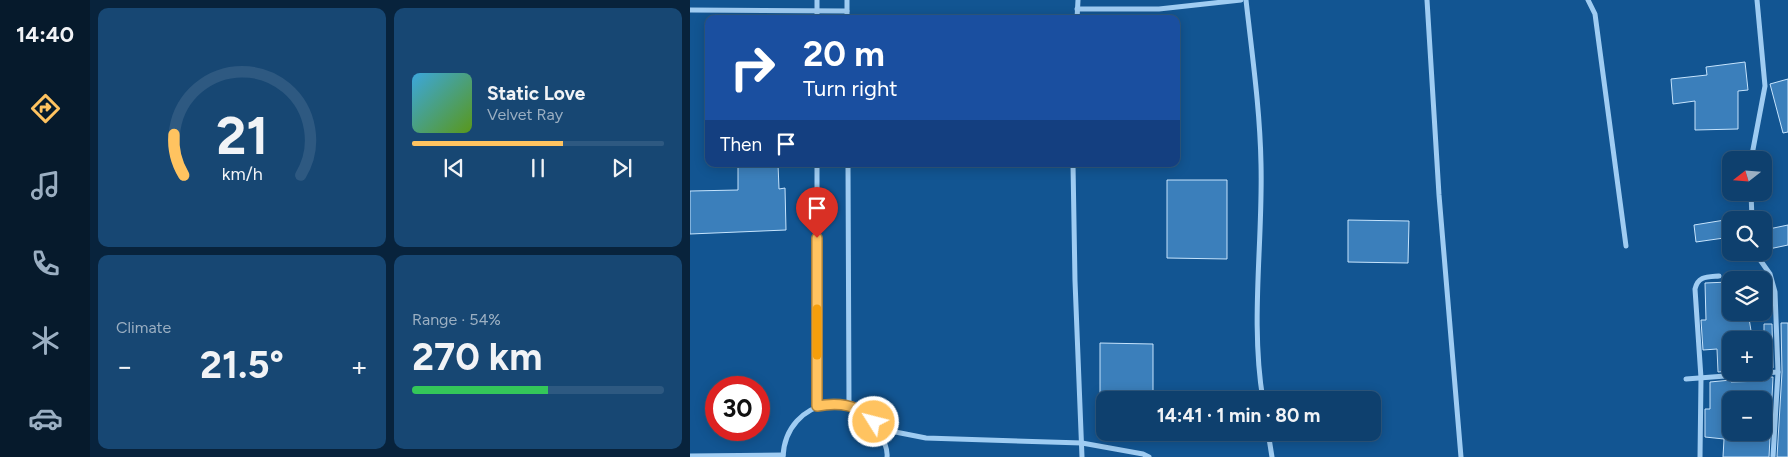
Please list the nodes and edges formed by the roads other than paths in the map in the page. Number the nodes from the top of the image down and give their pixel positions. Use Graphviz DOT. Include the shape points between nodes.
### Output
graph roads {
  1 [pos="818,0"];
  2 [pos="847,0"];
  3 [pos="1078,0"];
  4 [pos="1241,0"];
  5 [pos="1246,0"];
  6 [pos="1427,0"];
  7 [pos="1588,0"];
  8 [pos="1757,0"];
  9 [pos="1077,9"];
  10 [pos="690,10"];
  11 [pos="817,11"];
  12 [pos="847,11"];
  13 [pos="817,15"];
  14 [pos="847,15"];
  15 [pos="1077,15"];
  16 [pos="1753,151"];
  17 [pos="817,167"];
  18 [pos="848,167"];
  19 [pos="1073,167"];
  20 [pos="1626,246"];
  21 [pos="1761,261"];
  22 [pos="1719,276"];
  23 [pos="1778,372"];
  24 [pos="1701,378"];
  25 [pos="1686,379"];
  26 [pos="1262,391"];
  27 [pos="849,405"];
  28 [pos="817,406"];
  29 [pos="880,429"];
  30 [pos="1269,441"];
  31 [pos="1082,443"];
  32 [pos="690,456"];
  33 [pos="783,456"];
  34 [pos="887,457"];
  35 [pos="1082,457"];
  36 [pos="1149,457"];
  37 [pos="1272,457"];
  38 [pos="1461,457"];
  39 [pos="1700,457"];
  40 [pos="1773,457"];
  1 -- 11 [label="street"];
  2 -- 12 [label="street"];
  3 -- 9 [label="street"];
  4 -- 9 [label="street" via="1159,9"];
  5 -- 26 [label="street" via="1261,164 1258,271"];
  6 -- 38 [label="street" via="1439,196"];
  7 -- 20 [label="street" via="1596,14"];
  8 -- 16 [label="street" via="1765,86"];
  9 -- 15 [label="street"];
  10 -- 11 [label="street"];
  11 -- 12 [label="street"];
  11 -- 13 [label="street"];
  12 -- 14 [label="street"];
  17 -- 28 [label="street"];
  18 -- 27 [label="street"];
  19 -- 31 [label="street"];
  21 -- 23 [label="street" via="1773,280"];
  22 -- 24 [label="street" via="1701,278 1695,289"];
  23 -- 24 [label="street"];
  23 -- 40 [label="street"];
  24 -- 25 [label="street"];
  24 -- 39 [label="street"];
  27 -- 28 [label="street"];
  27 -- 29 [label="street" via="867,414"];
  28 -- 33 [label="street" via="799,417 787,435"];
  29 -- 31 [label="street" via="926,438"];
  29 -- 34 [label="street"];
  30 -- 37 [label="street"];
  31 -- 35 [label="street"];
  31 -- 36 [label="street"];
  32 -- 33 [label="street"];
}
